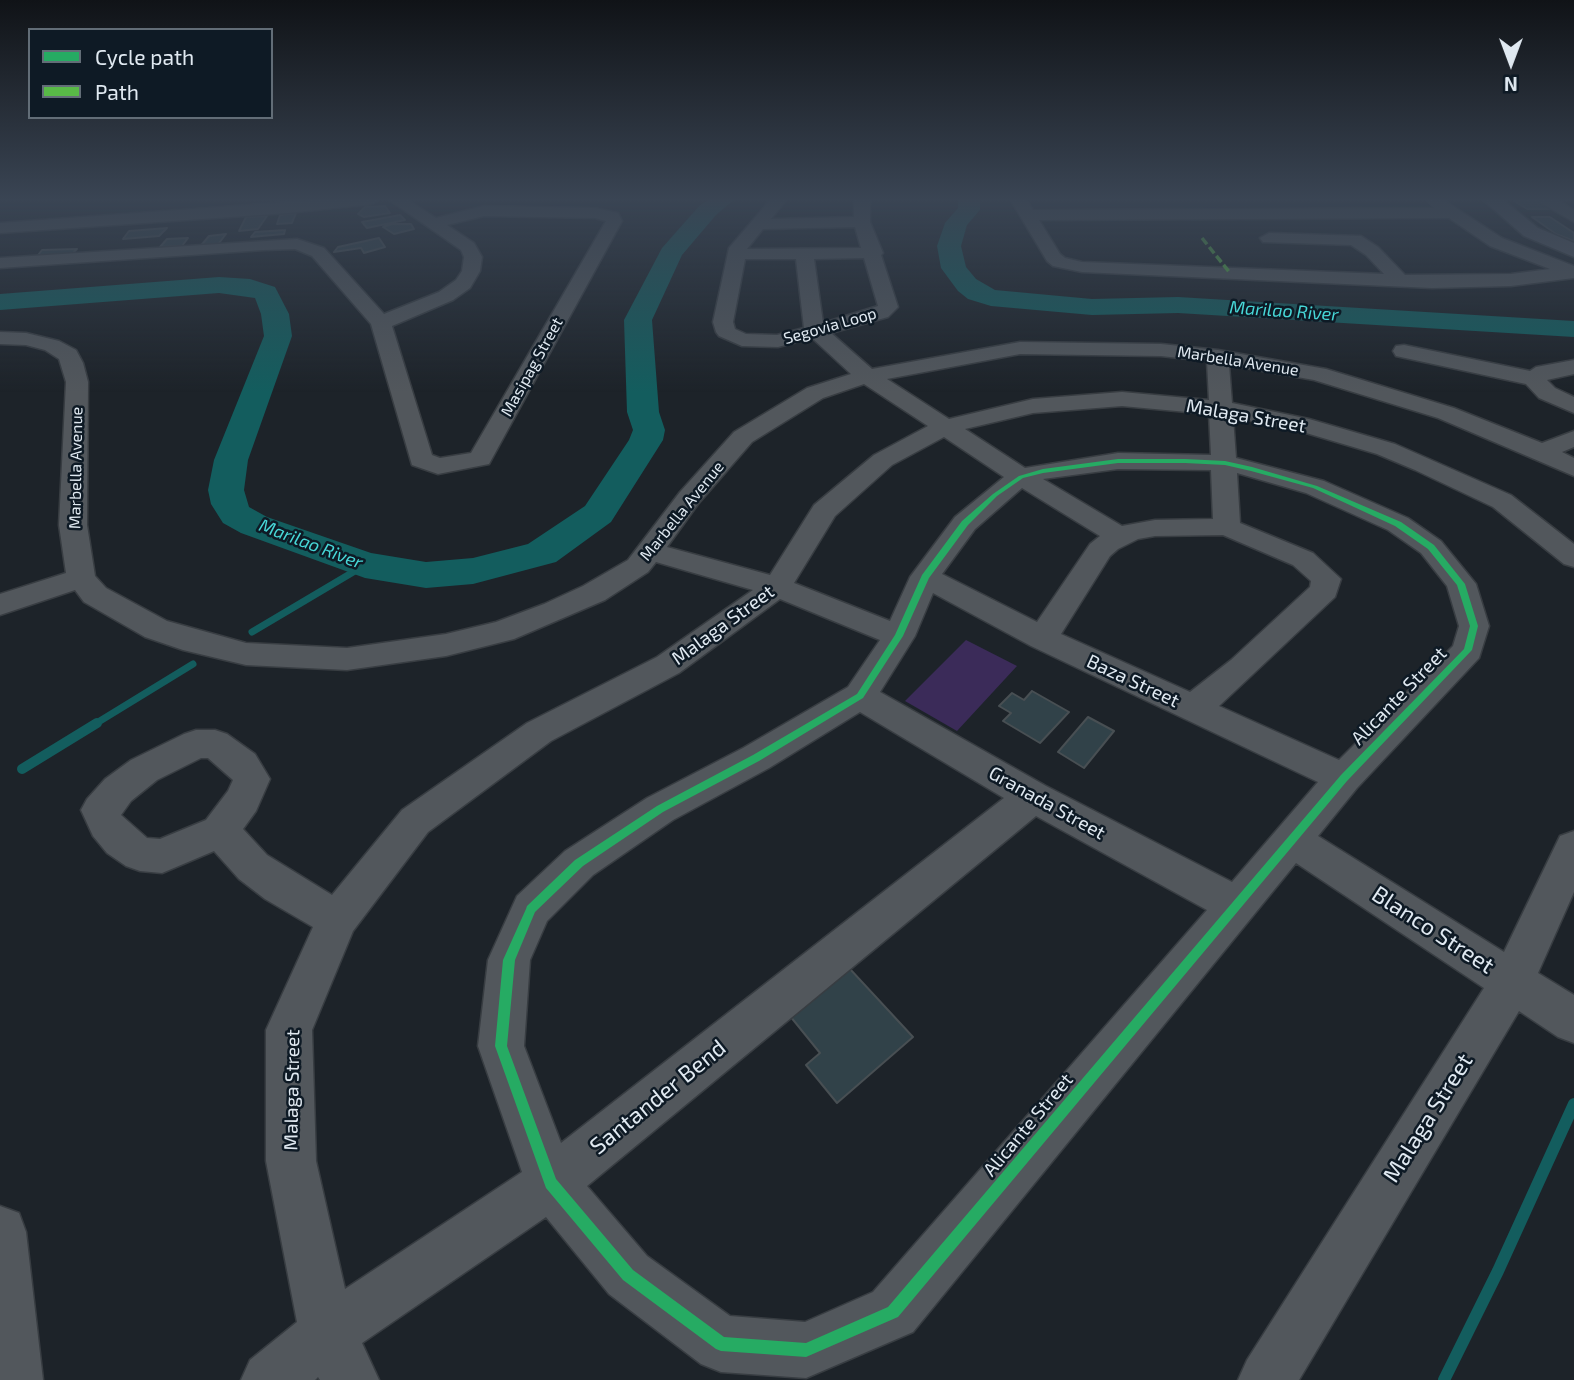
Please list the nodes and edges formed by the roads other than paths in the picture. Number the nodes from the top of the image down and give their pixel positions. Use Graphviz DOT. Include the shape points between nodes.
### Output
graph roads {
  1 [pos="329,263"];
  2 [pos="472,263"];
  3 [pos="590,263"];
  4 [pos="735,263"];
  5 [pos="807,263"];
  6 [pos="877,263"];
  7 [pos="1065,263"];
  8 [pos="1306,263"];
  9 [pos="1384,263"];
  10 [pos="1552,263"];
  11 [pos="1574,272"];
  12 [pos="1320,277"];
  13 [pos="1400,281"];
  14 [pos="381,323"];
  15 [pos="815,330"];
  16 [pos="0,338"];
  17 [pos="1404,352"];
  18 [pos="1218,356"];
  19 [pos="1574,367"];
  20 [pos="867,376"];
  21 [pos="1534,379"];
  22 [pos="1574,405"];
  23 [pos="1223,408"];
  24 [pos="945,427"];
  25 [pos="1574,438"];
  26 [pos="1542,452"];
  27 [pos="1225,463"];
  28 [pos="1574,468"];
  29 [pos="1021,477"];
  30 [pos="1227,527"];
  31 [pos="1119,536"];
  32 [pos="651,552"];
  33 [pos="1574,558"];
  34 [pos="925,577"];
  35 [pos="81,578"];
  36 [pos="777,587"];
  37 [pos="0,605"];
  38 [pos="899,636"];
  39 [pos="1042,638"];
  40 [pos="860,696"];
  41 [pos="1193,709"];
  42 [pos="1344,778"];
  43 [pos="1033,797"];
  44 [pos="220,831"];
  45 [pos="1292,840"];
  46 [pos="1574,848"];
  47 [pos="1237,905"];
  48 [pos="337,919"];
  49 [pos="1513,981"];
  50 [pos="1574,1021"];
  51 [pos="551,1183"];
  52 [pos="0,1232"];
  53 [pos="327,1335"];
  54 [pos="15,1380"];
  55 [pos="270,1380"];
  56 [pos="350,1380"];
  57 [pos="1267,1380"];
  1 -- 14 [label="street"];
  2 -- 14 [label="street" via="463,284 446,296"];
  3 -- 14 [label="street, Masipag Street" via="480,459 438,466 421,460"];
  4 -- 15 [label="street, Segovia Loop" via="723,322 726,332 764,343"];
  5 -- 15 [label="street"];
  6 -- 15 [label="street, Segovia Loop" via="888,307 881,313"];
  7 -- 12 [label="street"];
  8 -- 12 [label="street"];
  9 -- 13 [label="street"];
  10 -- 11 [label="street"];
  11 -- 13 [label="street" via="1485,282"];
  12 -- 13 [label="street"];
  15 -- 20 [label="street"];
  16 -- 35 [label="street, Marbella Avenue" via="52,345 72,363 77,382 73,525"];
  17 -- 21 [label="street"];
  18 -- 20 [label="street, Marbella Avenue" via="1161,350 1020,348"];
  18 -- 23 [label="street"];
  18 -- 26 [label="street, Marbella Avenue" via="1372,389"];
  19 -- 21 [label="street" via="1544,372"];
  20 -- 24 [label="street"];
  20 -- 32 [label="street, Marbella Avenue" via="815,393 743,438 689,498"];
  21 -- 22 [label="street" via="1547,393"];
  23 -- 24 [label="street, Malaga Street" via="1122,399 1033,407"];
  23 -- 27 [label="street"];
  23 -- 33 [label="street, Malaga Street" via="1301,424 1424,465 1502,501"];
  24 -- 29 [label="street"];
  24 -- 36 [label="street, Malaga Street" via="883,460 824,511"];
  25 -- 26 [label="street"];
  26 -- 28 [label="street, Marbella Avenue"];
  27 -- 29 [label="street, Alicante Street" via="1107,462"];
  27 -- 30 [label="street"];
  27 -- 42 [label="street, Alicante Street" via="1315,487 1398,524 1443,559 1465,594 1474,626 1468,650"];
  29 -- 31 [label="street"];
  29 -- 34 [label="street, Alicante Street" via="981,506"];
  30 -- 31 [label="street" via="1155,528"];
  30 -- 41 [label="street" via="1303,559 1326,579 1324,590"];
  31 -- 39 [label="street" via="1100,550"];
  32 -- 35 [label="street, Marbella Avenue" via="638,566 594,593 503,631 446,645 347,659 246,654 194,642 156,629 105,601"];
  32 -- 36 [label="street"];
  34 -- 38 [label="street, Alicante Street"];
  34 -- 39 [label="street, Baza Street"];
  35 -- 37 [label="street"];
  36 -- 38 [label="street"];
  36 -- 48 [label="street, Malaga Street" via="668,665 539,732 415,821"];
  38 -- 40 [label="street, Alicante Street"];
  39 -- 41 [label="street, Baza Street"];
  40 -- 43 [label="street, Granada Street"];
  40 -- 51 [label="street, Alicante Street" via="660,809 579,863 531,909 509,960 501,1046"];
  41 -- 42 [label="street, Baza Street"];
  42 -- 45 [label="street, Alicante Street"];
  43 -- 47 [label="street, Granada Street"];
  43 -- 51 [label="street, Santander Bend"];
  44 -- 48 [label="street" via="261,873"];
  45 -- 47 [label="street, Alicante Street"];
  45 -- 49 [label="street, Blanco Street"];
  46 -- 49 [label="street, Malaga Street"];
  47 -- 51 [label="street, Alicante Street" via="892,1312 806,1349 721,1344 628,1275"];
  48 -- 53 [label="street, Malaga Street" via="289,1030 290,1161"];
  49 -- 50 [label="street, Blanco Street"];
  49 -- 57 [label="street, Malaga Street"];
  51 -- 53 [label="street, Santander Bend"];
  52 -- 54 [label="street"];
  53 -- 55 [label="street, Santander Bend"];
  53 -- 56 [label="street, Malaga Street"];
}
